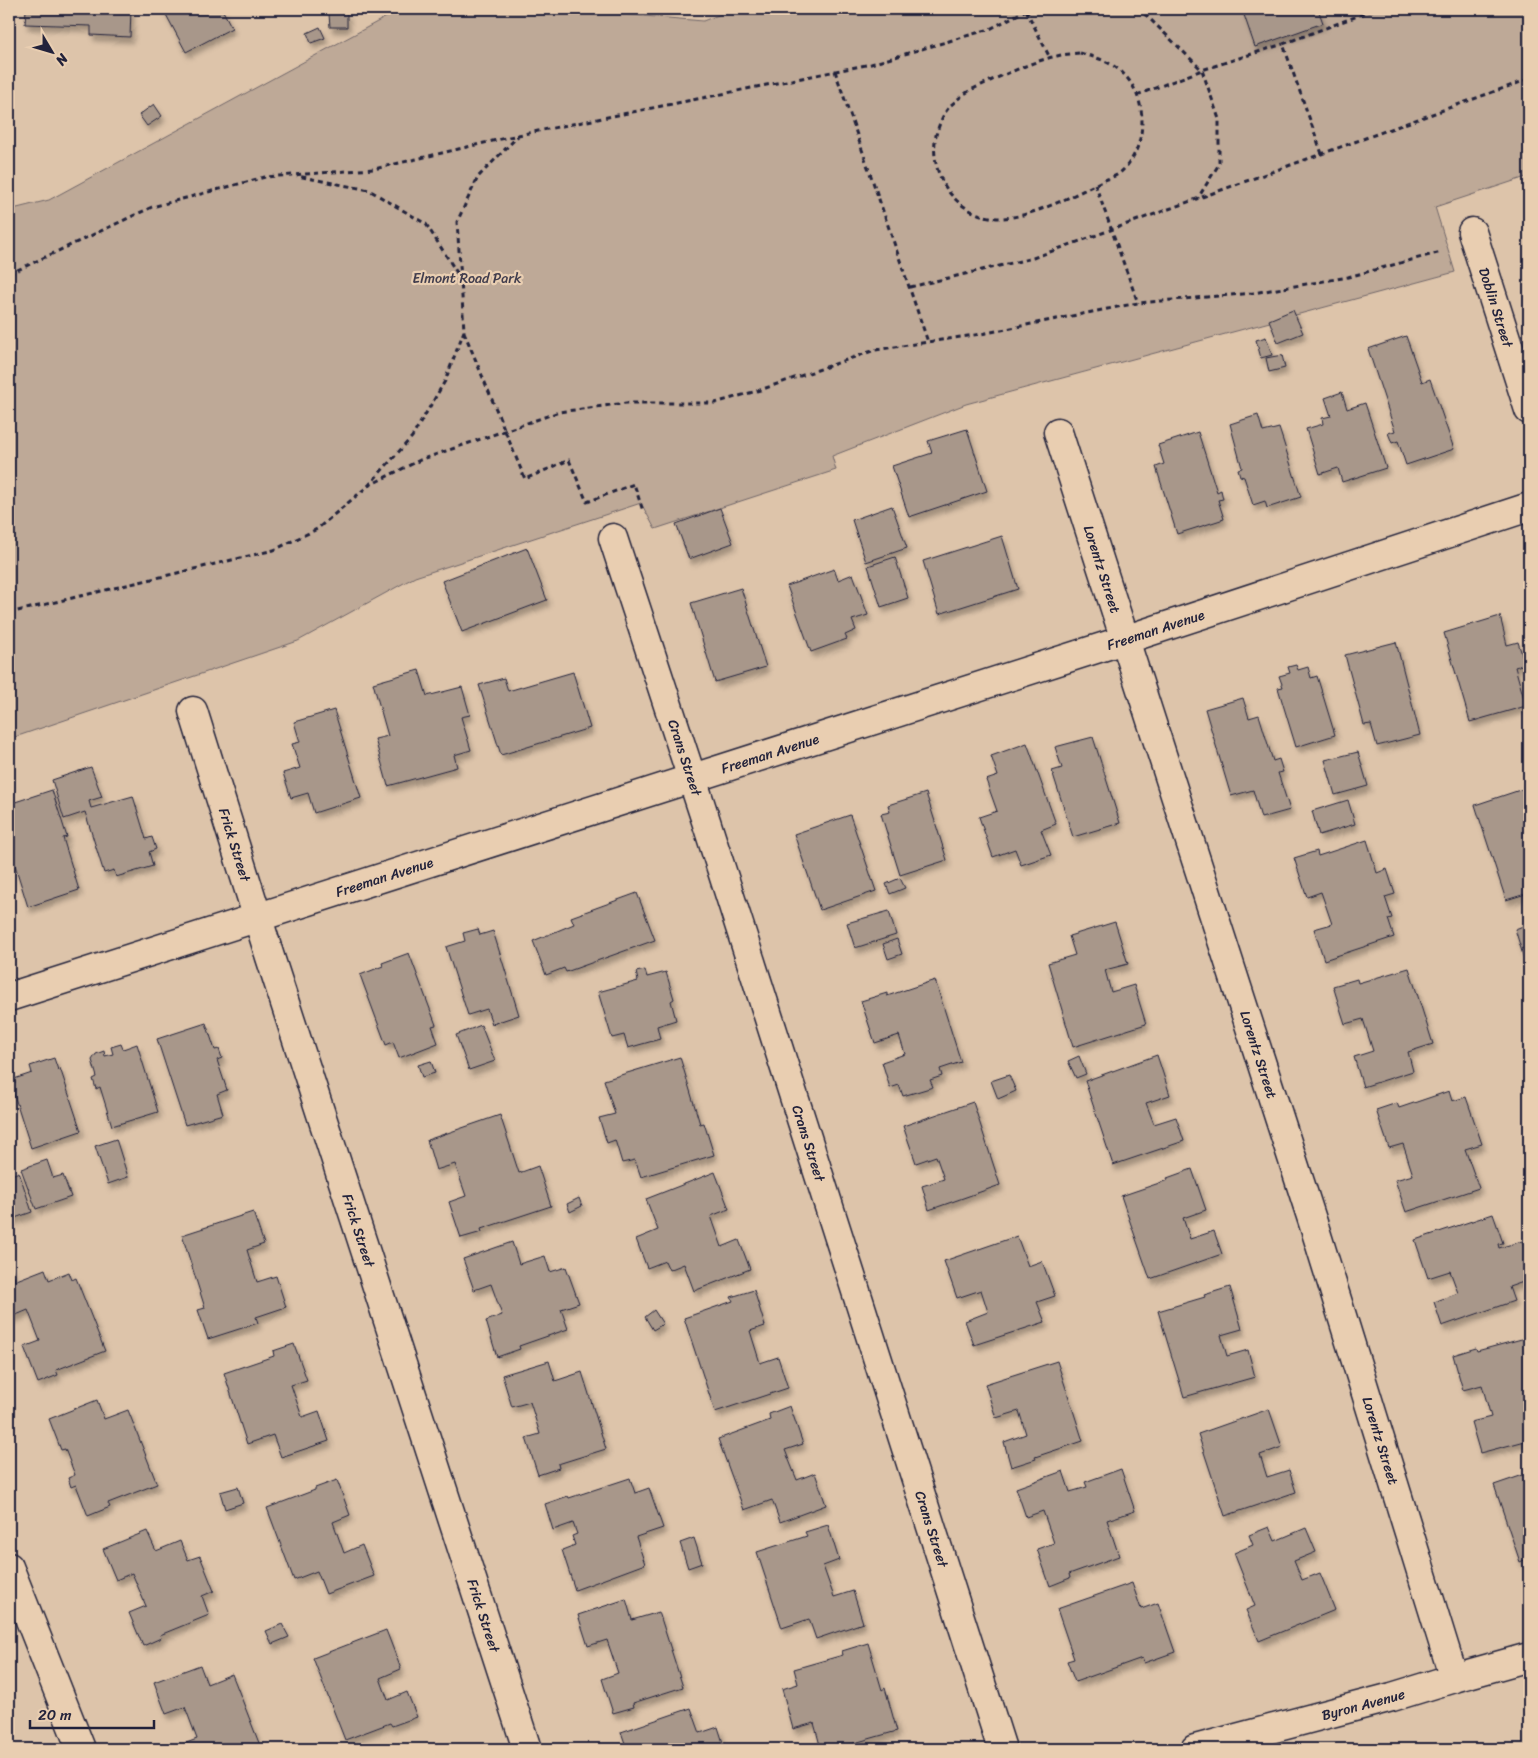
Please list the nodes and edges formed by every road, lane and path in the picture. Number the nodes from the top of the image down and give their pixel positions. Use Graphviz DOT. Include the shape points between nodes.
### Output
graph roads {
  1 [pos="1027,9"];
  2 [pos="1137,9"];
  3 [pos="1376,9"];
  4 [pos="1283,44"];
  5 [pos="1050,58"];
  6 [pos="1202,70"];
  7 [pos="835,71"];
  8 [pos="1529,79"];
  9 [pos="1137,96"];
  10 [pos="518,135"];
  11 [pos="1322,154"];
  12 [pos="291,175"];
  13 [pos="1095,184"];
  14 [pos="1198,199"];
  15 [pos="1112,230"];
  16 [pos="1472,232"];
  17 [pos="1444,252"];
  18 [pos="9,274"];
  19 [pos="461,279"];
  20 [pos="910,287"];
  21 [pos="1138,303"];
  22 [pos="464,331"];
  23 [pos="928,342"];
  24 [pos="1529,410"];
  25 [pos="505,430"];
  26 [pos="1058,432"];
  27 [pos="368,486"];
  28 [pos="1529,507"];
  29 [pos="643,512"];
  30 [pos="613,538"];
  31 [pos="9,613"];
  32 [pos="1124,640"];
  33 [pos="194,711"];
  34 [pos="692,779"];
  35 [pos="258,918"];
  36 [pos="9,997"];
  37 [pos="9,1567"];
  38 [pos="1529,1657"];
  39 [pos="1454,1678"];
  40 [pos="81,1749"];
  41 [pos="527,1749"];
  42 [pos="1002,1749"];
  43 [pos="1195,1749"];
  1 -- 5 [label="path"];
  1 -- 7 [label="path" via="990,29 871,64"];
  2 -- 6 [label="path"];
  3 -- 4 [label="path"];
  4 -- 6 [label="path"];
  4 -- 11 [label="path"];
  5 -- 9 [label="path" via="1080,53 1101,58 1119,70"];
  5 -- 13 [label="path" via="966,92 950,106 938,125 934,147 936,170 947,191 964,207 986,217 1009,219 1067,199"];
  6 -- 9 [label="path"];
  6 -- 14 [label="path" via="1219,119 1219,164"];
  7 -- 10 [label="path"];
  7 -- 20 [label="path"];
  8 -- 11 [label="path"];
  9 -- 13 [label="path" via="1142,107 1142,129 1136,152 1122,171"];
  10 -- 12 [label="path" via="374,169"];
  10 -- 19 [label="path" via="478,178 457,222"];
  11 -- 14 [label="path"];
  12 -- 18 [label="path" via="265,177 152,207"];
  12 -- 19 [label="path" via="369,190 426,224"];
  13 -- 15 [label="path"];
  14 -- 15 [label="path"];
  15 -- 20 [label="path" via="1033,258"];
  15 -- 21 [label="path"];
  16 -- 24 [label="street, Doblin Street"];
  17 -- 21 [label="path" via="1348,277 1253,293"];
  19 -- 22 [label="path"];
  20 -- 23 [label="path"];
  21 -- 23 [label="path"];
  22 -- 25 [label="path"];
  22 -- 27 [label="path" via="445,382 412,438"];
  23 -- 25 [label="path" via="875,350 715,403 607,405 559,412"];
  25 -- 27 [label="path" via="420,460"];
  25 -- 29 [label="path" via="525,479 569,460 588,502 634,484"];
  26 -- 32 [label="street, Lorentz Street"];
  27 -- 31 [label="path" via="317,529 274,550"];
  28 -- 32 [label="street, Freeman Avenue"];
  30 -- 34 [label="street, Crans Street"];
  32 -- 34 [label="street, Freeman Avenue"];
  32 -- 39 [label="street, Lorentz Street" via="1316,1232"];
  33 -- 35 [label="street, Frick Street"];
  34 -- 35 [label="street, Freeman Avenue"];
  34 -- 42 [label="street, Crans Street"];
  35 -- 36 [label="street, Freeman Avenue"];
  35 -- 41 [label="street, Frick Street"];
  37 -- 40 [label="street"];
  38 -- 39 [label="street, Byron Avenue"];
  39 -- 43 [label="street, Byron Avenue"];
}
